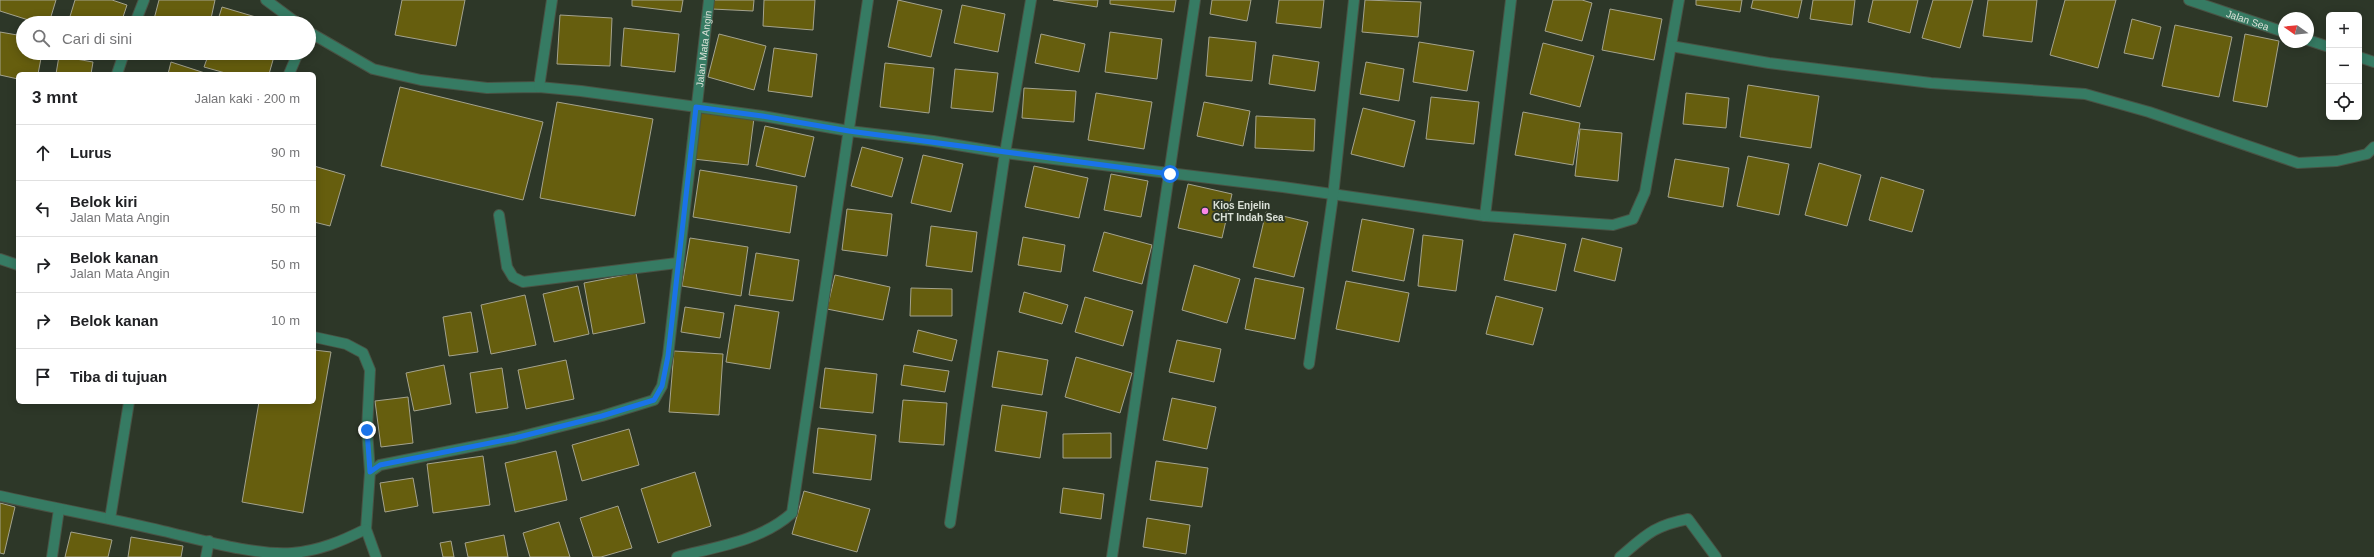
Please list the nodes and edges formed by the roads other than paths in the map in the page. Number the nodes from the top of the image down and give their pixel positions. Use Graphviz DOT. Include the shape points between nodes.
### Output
graph roads {
  1 [pos="144,0"];
  2 [pos="266,0"];
  3 [pos="552,0"];
  4 [pos="709,0"];
  5 [pos="868,0"];
  6 [pos="1031,0"];
  7 [pos="1195,0"];
  8 [pos="1354,0"];
  9 [pos="1511,0"];
  10 [pos="1679,0"];
  11 [pos="2189,0"];
  12 [pos="138,16"];
  13 [pos="287,16"];
  14 [pos="2278,30"];
  15 [pos="316,36"];
  16 [pos="2314,42"];
  17 [pos="1671,46"];
  18 [pos="2326,46"];
  19 [pos="2362,58"];
  20 [pos="122,60"];
  21 [pos="295,60"];
  22 [pos="2374,62"];
  23 [pos="118,72"];
  24 [pos="290,72"];
  25 [pos="539,87"];
  26 [pos="696,107"];
  27 [pos="849,131"];
  28 [pos="2374,147"];
  29 [pos="1005,153"];
  30 [pos="1170,174"];
  31 [pos="1333,196"];
  32 [pos="500,214"];
  33 [pos="1485,216"];
  34 [pos="0,260"];
  35 [pos="677,263"];
  36 [pos="16,264"];
  37 [pos="316,337"];
  38 [pos="1309,364"];
  39 [pos="129,404"];
  40 [pos="370,472"];
  41 [pos="0,496"];
  42 [pos="59,509"];
  43 [pos="110,519"];
  44 [pos="950,523"];
  45 [pos="366,529"];
  46 [pos="209,541"];
  47 [pos="52,557"];
  48 [pos="206,557"];
  49 [pos="376,557"];
  50 [pos="677,557"];
  51 [pos="1112,557"];
  52 [pos="1620,557"];
  53 [pos="1716,557"];
  1 -- 12 [label="street"];
  2 -- 13 [label="street"];
  3 -- 25 [label="street"];
  4 -- 26 [label="street, Jalan Mata Angin"];
  5 -- 27 [label="street"];
  6 -- 29 [label="street"];
  7 -- 30 [label="street"];
  8 -- 31 [label="street"];
  9 -- 33 [label="street"];
  10 -- 17 [label="street"];
  11 -- 14 [label="street, Jalan Sea"];
  15 -- 25 [label="street" via="373,69 421,80 487,88"];
  16 -- 18 [label="street"];
  17 -- 28 [label="street" via="1770,63 1931,83 2085,94 2149,112 2298,163 2337,161 2367,154"];
  17 -- 33 [label="street" via="1646,192 1633,219 1613,225"];
  19 -- 22 [label="street"];
  20 -- 23 [label="street"];
  21 -- 24 [label="street"];
  25 -- 26 [label="street"];
  26 -- 27 [label="street"];
  26 -- 35 [label="street, Jalan Mata Angin"];
  27 -- 29 [label="street"];
  27 -- 50 [label="street" via="792,513 780,524 752,537"];
  29 -- 30 [label="street"];
  29 -- 44 [label="street"];
  30 -- 31 [label="street" via="1283,187"];
  30 -- 51 [label="street"];
  31 -- 33 [label="street"];
  31 -- 38 [label="street"];
  32 -- 35 [label="street" via="507,267 513,277 523,282"];
  34 -- 36 [label="street"];
  35 -- 40 [label="street, Jalan Mata Angin" via="668,356 662,386 654,400 515,438 380,465"];
  37 -- 40 [label="street" via="346,344 363,353 370,370 367,430"];
  39 -- 43 [label="street"];
  40 -- 45 [label="street"];
  41 -- 42 [label="street"];
  42 -- 43 [label="street"];
  42 -- 47 [label="street"];
  43 -- 46 [label="street"];
  45 -- 46 [label="street" via="318,549 290,553"];
  45 -- 49 [label="street"];
  46 -- 48 [label="street"];
  52 -- 53 [label="street" via="1653,529 1688,519"];
}
